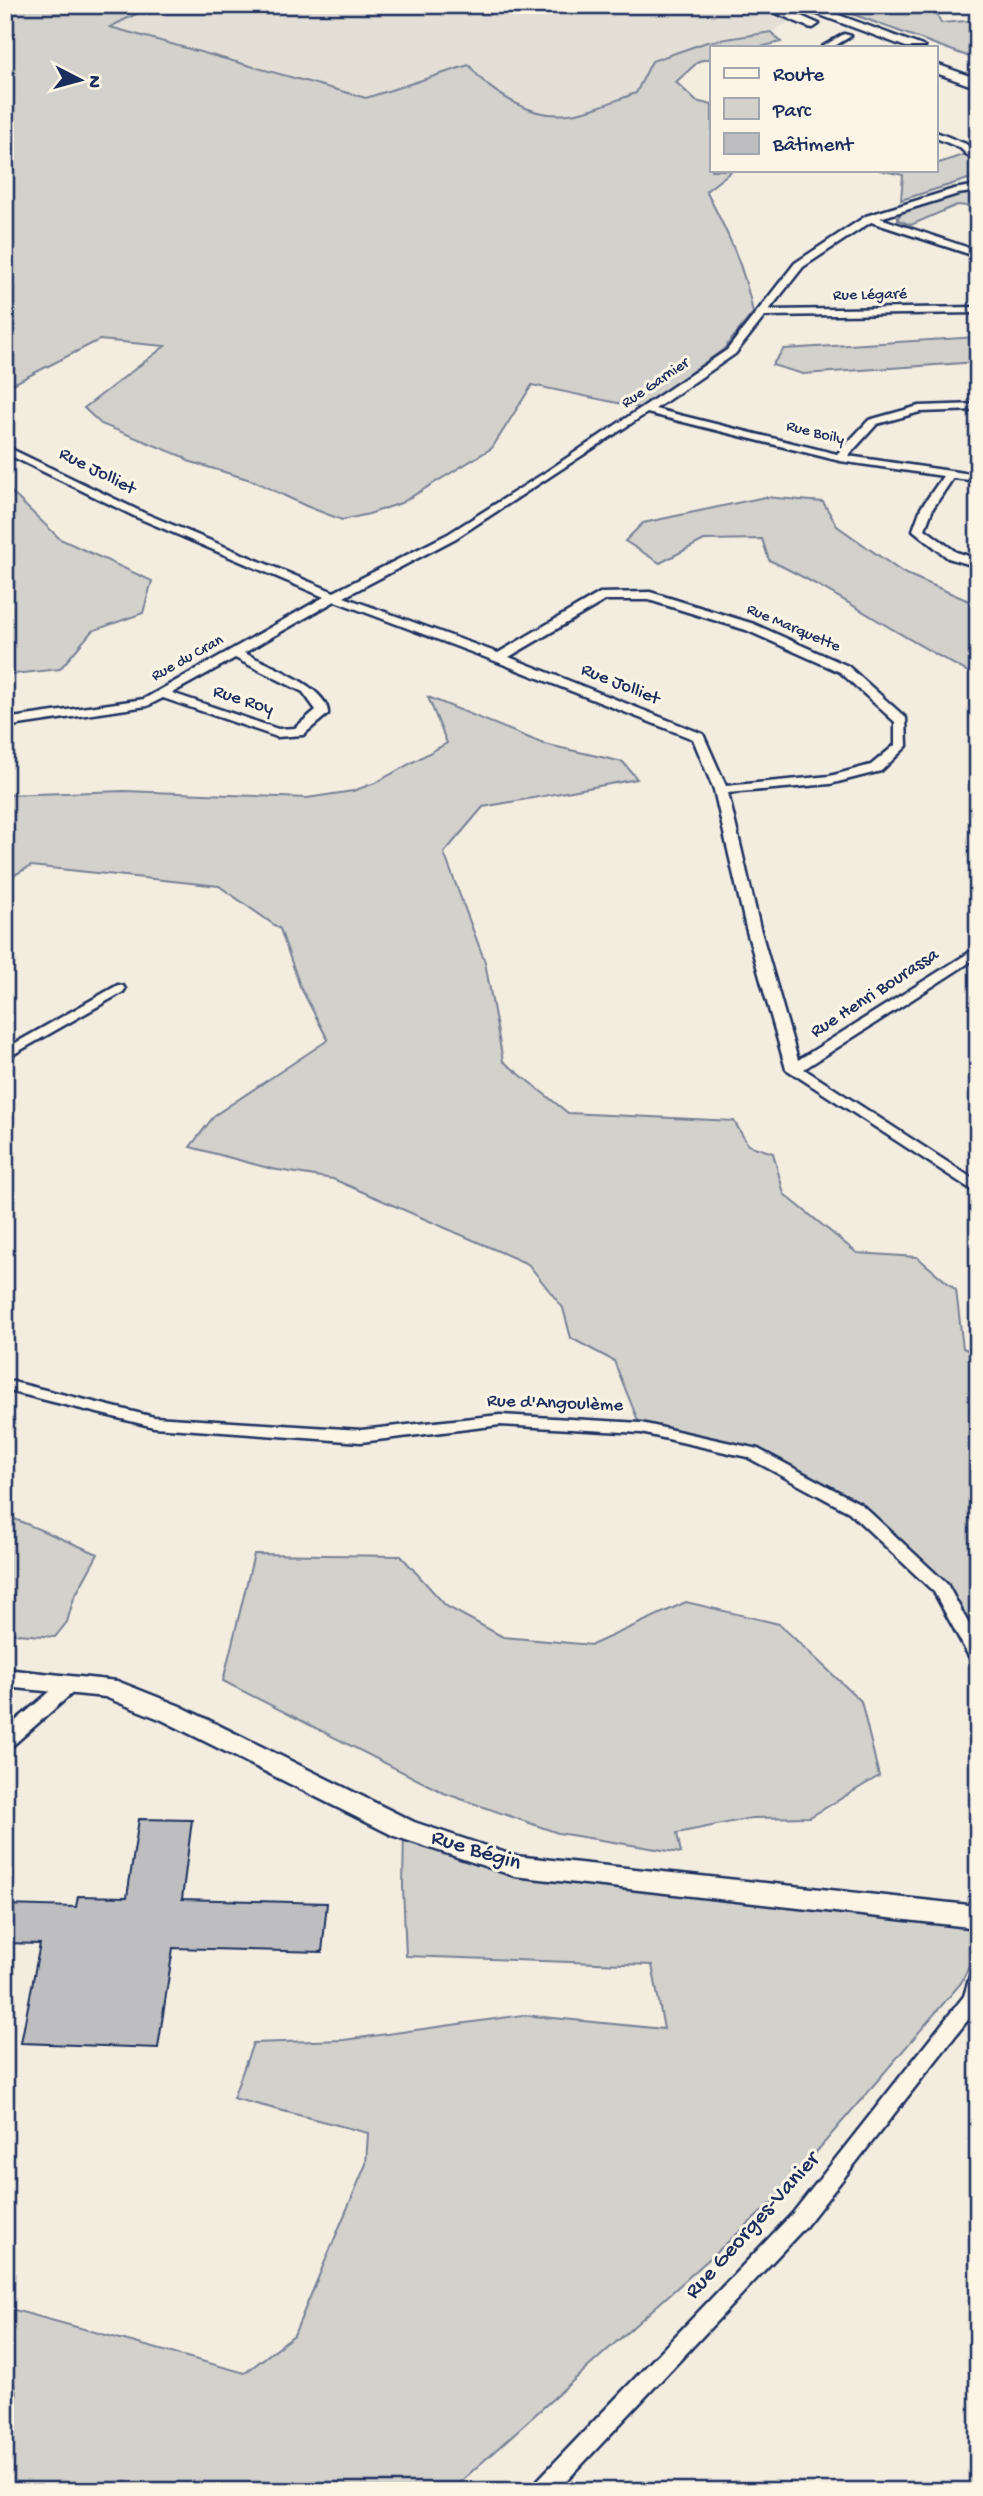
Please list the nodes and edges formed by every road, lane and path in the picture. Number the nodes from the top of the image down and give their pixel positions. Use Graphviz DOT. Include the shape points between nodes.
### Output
graph roads {
  1 [pos="764,5"];
  2 [pos="799,5"];
  3 [pos="847,36"];
  4 [pos="829,46"];
  5 [pos="875,46"];
  6 [pos="915,46"];
  7 [pos="937,53"];
  8 [pos="937,68"];
  9 [pos="978,69"];
  10 [pos="978,84"];
  11 [pos="937,135"];
  12 [pos="978,162"];
  13 [pos="978,188"];
  14 [pos="870,218"];
  15 [pos="978,254"];
  16 [pos="978,310"];
  17 [pos="763,313"];
  18 [pos="978,407"];
  19 [pos="647,410"];
  20 [pos="5,449"];
  21 [pos="840,458"];
  22 [pos="951,473"];
  23 [pos="978,478"];
  24 [pos="978,563"];
  25 [pos="334,597"];
  26 [pos="235,653"];
  27 [pos="499,658"];
  28 [pos="162,694"];
  29 [pos="5,723"];
  30 [pos="721,790"];
  31 [pos="978,951"];
  32 [pos="118,989"];
  33 [pos="5,1055"];
  34 [pos="793,1069"];
  35 [pos="978,1189"];
  36 [pos="5,1385"];
  37 [pos="978,1658"];
  38 [pos="5,1678"];
  39 [pos="72,1683"];
  40 [pos="5,1741"];
  41 [pos="978,1917"];
  42 [pos="978,1978"];
  43 [pos="542,2491"];
  1 -- 3 [label="street"];
  2 -- 6 [label="street"];
  3 -- 4 [label="street"];
  3 -- 5 [label="street"];
  7 -- 9 [label="street"];
  8 -- 10 [label="street"];
  11 -- 12 [label="street" via="962,146"];
  13 -- 14 [label="street, Rue Garnier"];
  14 -- 15 [label="street"];
  14 -- 17 [label="street, Rue Garnier" via="799,265"];
  16 -- 17 [label="street, Rue Légaré"];
  17 -- 19 [label="street, Rue Garnier" via="731,352"];
  18 -- 21 [label="street" via="919,409 873,422"];
  19 -- 21 [label="street, Rue Boily"];
  19 -- 25 [label="street, Rue Garnier" via="452,536"];
  20 -- 25 [label="street, Rue Jolliet" via="140,515"];
  21 -- 22 [label="street, Rue Boily"];
  22 -- 23 [label="street, Rue Boily"];
  22 -- 24 [label="street" via="927,508 919,530 953,555"];
  25 -- 26 [label="street, Rue du Cran"];
  25 -- 27 [label="street, Rue Jolliet"];
  26 -- 28 [label="street, Rue du Cran"];
  26 -- 28 [label="street, Rue Roy" via="307,689 323,711 298,732 277,733"];
  27 -- 30 [label="street, Rue Jolliet" via="698,737"];
  27 -- 30 [label="street, Rue Marquette" via="604,596 650,596 750,627 844,669 901,721 901,746 876,768 830,780"];
  28 -- 29 [label="street, Rue du Cran" via="148,702"];
  30 -- 34 [label="street, Rue Jolliet" via="752,928"];
  31 -- 34 [label="street, Rue Henri Bourassa"];
  32 -- 33 [label="street"];
  34 -- 35 [label="street"];
  36 -- 37 [label="street, Rue d'Angoulème" via="154,1422 361,1436 500,1420 641,1428 752,1453 855,1508 941,1588"];
  38 -- 39 [label="street, Rue Bégin"];
  39 -- 40 [label="street"];
  39 -- 41 [label="street, Rue Bégin" via="108,1688 171,1713 404,1829 514,1866"];
  42 -- 43 [label="street, Rue Georges-Vanier" via="973,1999 799,2220"];
}
